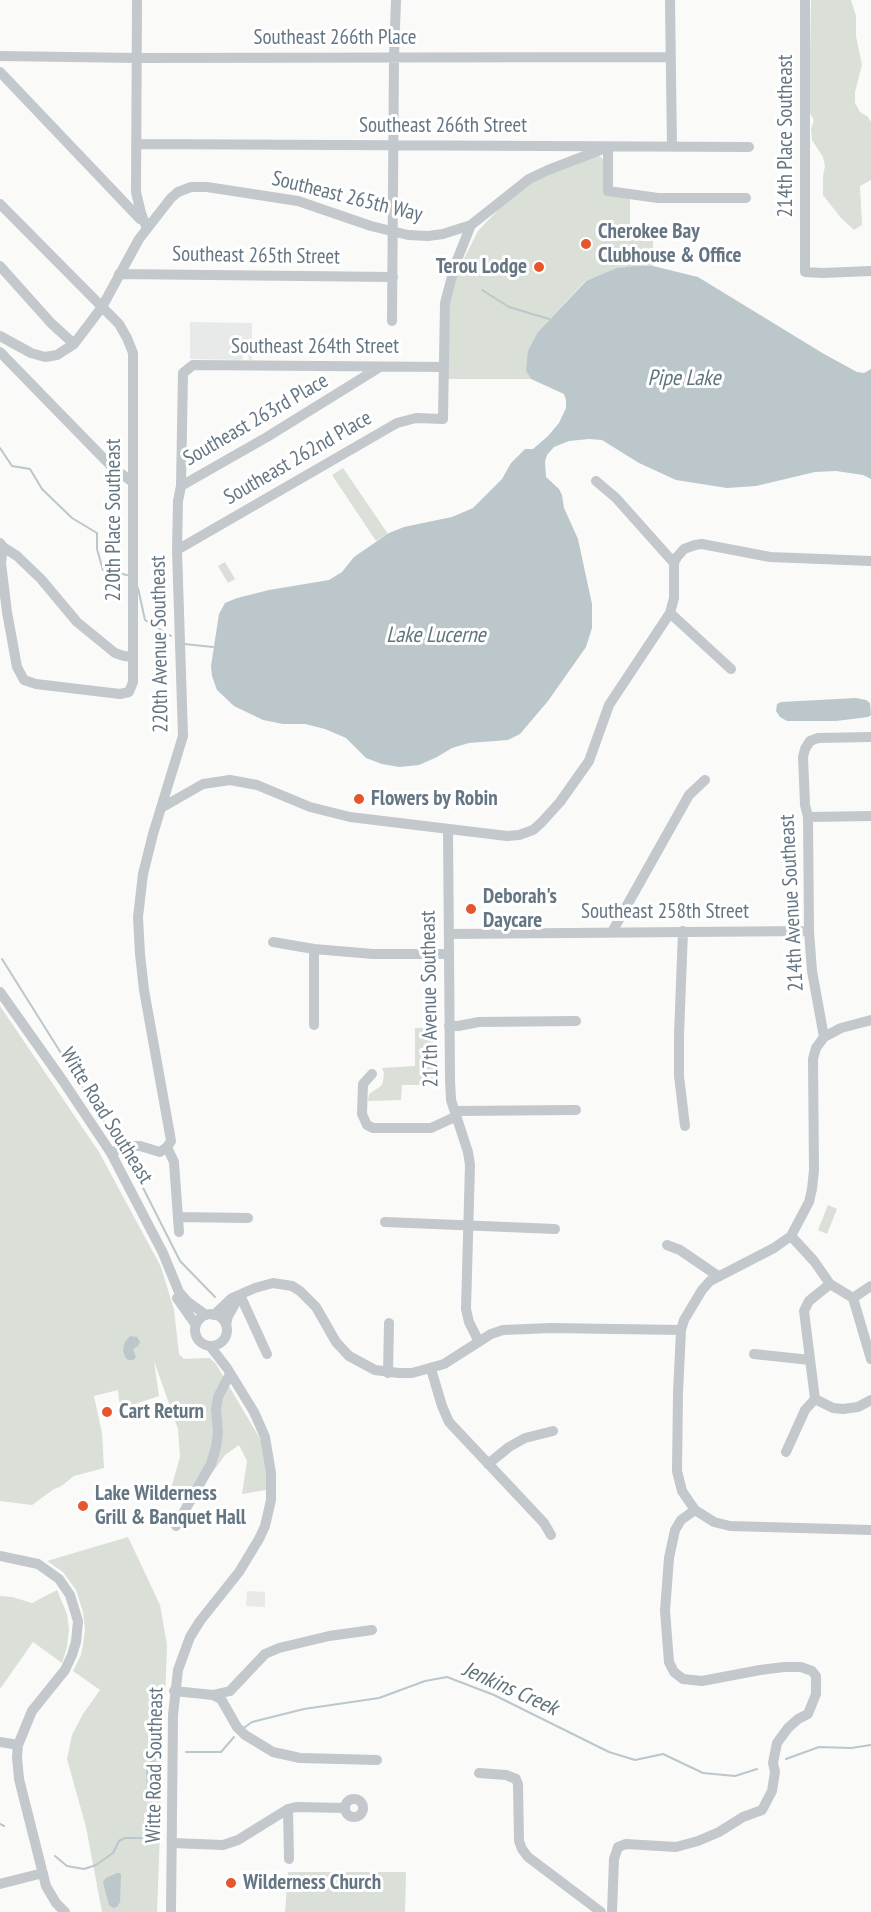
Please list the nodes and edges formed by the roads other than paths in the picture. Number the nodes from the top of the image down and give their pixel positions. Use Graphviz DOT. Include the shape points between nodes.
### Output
graph roads {
  1 [pos="137,0"];
  2 [pos="396,0"];
  3 [pos="670,0"];
  4 [pos="805,0"];
  5 [pos="0,56"];
  6 [pos="394,57"];
  7 [pos="670,57"];
  8 [pos="137,58"];
  9 [pos="0,72"];
  10 [pos="136,144"];
  11 [pos="393,145"];
  12 [pos="608,147"];
  13 [pos="672,147"];
  14 [pos="749,147"];
  15 [pos="746,198"];
  16 [pos="0,204"];
  17 [pos="471,225"];
  18 [pos="147,229"];
  19 [pos="393,231"];
  20 [pos="0,266"];
  21 [pos="871,271"];
  22 [pos="119,274"];
  23 [pos="393,277"];
  24 [pos="102,307"];
  25 [pos="392,321"];
  26 [pos="0,336"];
  27 [pos="74,344"];
  28 [pos="0,352"];
  29 [pos="381,367"];
  30 [pos="444,367"];
  31 [pos="186,368"];
  32 [pos="596,481"];
  33 [pos="133,482"];
  34 [pos="181,486"];
  35 [pos="1,545"];
  36 [pos="177,550"];
  37 [pos="871,561"];
  38 [pos="674,563"];
  39 [pos="670,613"];
  40 [pos="134,657"];
  41 [pos="731,669"];
  42 [pos="871,737"];
  43 [pos="705,780"];
  44 [pos="161,808"];
  45 [pos="871,816"];
  46 [pos="808,817"];
  47 [pos="448,830"];
  48 [pos="683,931"];
  49 [pos="809,931"];
  50 [pos="612,932"];
  51 [pos="449,934"];
  52 [pos="273,942"];
  53 [pos="314,949"];
  54 [pos="449,954"];
  55 [pos="0,992"];
  56 [pos="871,1020"];
  57 [pos="576,1021"];
  58 [pos="314,1025"];
  59 [pos="449,1026"];
  60 [pos="824,1037"];
  61 [pos="372,1074"];
  62 [pos="576,1110"];
  63 [pos="456,1113"];
  64 [pos="685,1126"];
  65 [pos="167,1147"];
  66 [pos="111,1153"];
  67 [pos="178,1217"];
  68 [pos="248,1218"];
  69 [pos="385,1222"];
  70 [pos="468,1226"];
  71 [pos="555,1229"];
  72 [pos="178,1232"];
  73 [pos="791,1236"];
  74 [pos="668,1245"];
  75 [pos="168,1267"];
  76 [pos="718,1276"];
  77 [pos="830,1284"];
  78 [pos="871,1286"];
  79 [pos="240,1295"];
  80 [pos="853,1298"];
  81 [pos="210,1315"];
  82 [pos="389,1323"];
  83 [pos="196,1325"];
  84 [pos="226,1325"];
  85 [pos="681,1330"];
  86 [pos="222,1342"];
  87 [pos="479,1342"];
  88 [pos="210,1346"];
  89 [pos="267,1354"];
  90 [pos="754,1354"];
  91 [pos="870,1354"];
  92 [pos="810,1360"];
  93 [pos="431,1369"];
  94 [pos="228,1371"];
  95 [pos="388,1373"];
  96 [pos="815,1399"];
  97 [pos="871,1400"];
  98 [pos="553,1431"];
  99 [pos="786,1452"];
  100 [pos="488,1464"];
  101 [pos="695,1510"];
  102 [pos="176,1526"];
  103 [pos="871,1530"];
  104 [pos="551,1535"];
  105 [pos="0,1556"];
  106 [pos="372,1630"];
  107 [pos="174,1691"];
  108 [pos="213,1695"];
  109 [pos="0,1742"];
  110 [pos="18,1745"];
  111 [pos="376,1760"];
  112 [pos="479,1773"];
  113 [pos="345,1808"];
  114 [pos="288,1809"];
  115 [pos="172,1843"];
  116 [pos="289,1859"];
  117 [pos="43,1873"];
  118 [pos="0,1884"];
  119 [pos="64,1912"];
  120 [pos="171,1912"];
  121 [pos="601,1912"];
  122 [pos="612,1912"];
  1 -- 8 [label="street"];
  2 -- 6 [label="street"];
  3 -- 7 [label="street"];
  4 -- 21 [label="street, 214th Place Southeast" via="806,272"];
  5 -- 8 [label="street, Southeast 266th Place"];
  6 -- 7 [label="street, Southeast 266th Place"];
  6 -- 8 [label="street, Southeast 266th Place"];
  6 -- 11 [label="street"];
  7 -- 13 [label="street"];
  8 -- 10 [label="street"];
  9 -- 18 [label="street"];
  10 -- 11 [label="street, Southeast 266th Street"];
  10 -- 18 [label="street" via="136,192"];
  11 -- 12 [label="street, Southeast 266th Street"];
  11 -- 19 [label="street"];
  12 -- 13 [label="street, Southeast 266th Street"];
  12 -- 15 [label="street" via="608,191 658,198"];
  12 -- 17 [label="street, Southeast 265th Way" via="529,179"];
  13 -- 14 [label="street, Southeast 266th Street"];
  16 -- 24 [label="street"];
  17 -- 19 [label="street, Southeast 265th Way" via="428,236"];
  17 -- 30 [label="street" via="445,303"];
  18 -- 19 [label="street, Southeast 265th Way" via="171,198 184,189 199,186 298,201"];
  18 -- 22 [label="street, Southeast 265th Way"];
  19 -- 23 [label="street"];
  20 -- 27 [label="street"];
  22 -- 23 [label="street, Southeast 265th Street"];
  22 -- 24 [label="street, Southeast 265th Way"];
  23 -- 25 [label="street"];
  24 -- 27 [label="street, Southeast 265th Way"];
  24 -- 33 [label="street, 220th Place Southeast" via="123,330 134,359"];
  26 -- 27 [label="street, Southeast 265th Way" via="45,357 57,355"];
  28 -- 33 [label="street" via="114,469"];
  29 -- 30 [label="street, Southeast 264th Street"];
  29 -- 31 [label="street, Southeast 264th Street"];
  29 -- 34 [label="street, Southeast 263rd Place"];
  30 -- 36 [label="street, Southeast 262nd Place" via="443,419 416,418 397,423"];
  31 -- 34 [label="street, 220th Avenue Southeast" via="182,378"];
  32 -- 38 [label="street"];
  33 -- 40 [label="street, 220th Place Southeast"];
  34 -- 36 [label="street, 220th Avenue Southeast"];
  35 -- 40 [label="street" via="41,579 78,622 115,653"];
  35 -- 40 [label="street, 220th Place Southeast" via="7,612 17,668 24,680 120,694 129,692 133,682"];
  36 -- 44 [label="street, 220th Avenue Southeast" via="183,736"];
  37 -- 38 [label="street" via="770,557 695,544 684,549"];
  38 -- 39 [label="street"];
  39 -- 41 [label="street"];
  39 -- 47 [label="street" via="609,705 589,761 541,824 526,833 507,836"];
  42 -- 46 [label="street, 214th Avenue Southeast" via="810,741 804,757"];
  43 -- 50 [label="street" via="689,795"];
  44 -- 47 [label="street" via="203,784 230,780 257,785 338,815"];
  44 -- 65 [label="street, 220th Avenue Southeast" via="143,874 138,924 144,990 171,1141"];
  45 -- 46 [label="street"];
  46 -- 49 [label="street, 214th Avenue Southeast"];
  47 -- 51 [label="street, 217th Avenue Southeast"];
  48 -- 49 [label="street, Southeast 258th Street"];
  48 -- 50 [label="street, Southeast 258th Street"];
  48 -- 64 [label="street" via="679,1076"];
  49 -- 60 [label="street, 214th Avenue Southeast"];
  50 -- 51 [label="street, Southeast 258th Street"];
  51 -- 54 [label="street, 217th Avenue Southeast"];
  52 -- 53 [label="street"];
  53 -- 54 [label="street"];
  53 -- 58 [label="street"];
  54 -- 59 [label="street, 217th Avenue Southeast"];
  55 -- 66 [label="street, Witte Road Southeast"];
  56 -- 60 [label="street"];
  57 -- 59 [label="street"];
  59 -- 63 [label="street, 217th Avenue Southeast" via="451,1100"];
  60 -- 73 [label="street" via="813,1059 812,1189"];
  61 -- 63 [label="street" via="363,1084 362,1114 367,1125 378,1129 426,1129"];
  62 -- 63 [label="street"];
  63 -- 70 [label="street, 217th Avenue Southeast" via="470,1165"];
  65 -- 66 [label="street" via="160,1152 126,1146"];
  65 -- 67 [label="street, 220th Avenue Southeast" via="174,1162"];
  66 -- 75 [label="street, Witte Road Southeast"];
  67 -- 68 [label="street"];
  67 -- 72 [label="street, 220th Avenue Southeast"];
  69 -- 70 [label="street"];
  70 -- 71 [label="street"];
  70 -- 87 [label="street, 217th Avenue Southeast" via="466,1309"];
  73 -- 76 [label="street"];
  73 -- 77 [label="street"];
  74 -- 76 [label="street"];
  75 -- 81 [label="street, Witte Road Southeast" via="179,1292"];
  75 -- 83 [label="street, Witte Road Southeast" via="175,1296"];
  76 -- 85 [label="street" via="702,1290"];
  77 -- 80 [label="street"];
  77 -- 92 [label="street" via="808,1301 804,1311"];
  78 -- 80 [label="street"];
  79 -- 81 [label="street"];
  79 -- 84 [label="street"];
  79 -- 89 [label="street"];
  79 -- 95 [label="street" via="273,1283 292,1286 316,1307 349,1356"];
  80 -- 91 [label="street"];
  81 -- 83 [label="street"];
  81 -- 84 [label="street, Witte Road Southeast"];
  82 -- 95 [label="street"];
  83 -- 88 [label="street, Witte Road Southeast" via="198,1339"];
  84 -- 86 [label="street, Witte Road Southeast"];
  85 -- 87 [label="street" via="519,1328 491,1334"];
  85 -- 101 [label="street" via="677,1472 682,1491"];
  86 -- 88 [label="street"];
  86 -- 94 [label="street, Witte Road Southeast"];
  87 -- 93 [label="street"];
  88 -- 94 [label="street, Witte Road Southeast"];
  90 -- 92 [label="street"];
  92 -- 96 [label="street"];
  93 -- 95 [label="street"];
  93 -- 100 [label="street" via="449,1422"];
  94 -- 102 [label="street" via="218,1397 218,1433 211,1464"];
  94 -- 107 [label="street, Witte Road Southeast" via="265,1437 272,1473 271,1500 265,1526 250,1556 190,1637"];
  96 -- 97 [label="street" via="843,1409"];
  96 -- 99 [label="street"];
  98 -- 100 [label="street" via="525,1438"];
  100 -- 104 [label="street"];
  101 -- 103 [label="street" via="714,1522 730,1526"];
  101 -- 122 [label="street" via="681,1520 671,1546 665,1611 669,1662 674,1672 683,1679 702,1681 801,1667 816,1676 816,1694 808,1714 788,1728 777,1743 772,1791 762,1810 719,1832 676,1847 618,1847"];
  105 -- 110 [label="street" via="38,1564 59,1579 70,1594 78,1621 65,1670 32,1711"];
  106 -- 108 [label="street" via="279,1648 265,1654 230,1691"];
  107 -- 108 [label="street"];
  107 -- 115 [label="street, Witte Road Southeast"];
  108 -- 111 [label="street" via="221,1699 245,1735 273,1752 300,1758"];
  109 -- 110 [label="street"];
  110 -- 117 [label="street" via="18,1773"];
  112 -- 121 [label="street" via="516,1779 522,1849"];
  113 -- 114 [label="street"];
  114 -- 115 [label="street" via="231,1843"];
  114 -- 116 [label="street"];
  115 -- 120 [label="street, Witte Road Southeast"];
  117 -- 118 [label="street"];
  117 -- 119 [label="street" via="51,1895"];
}
